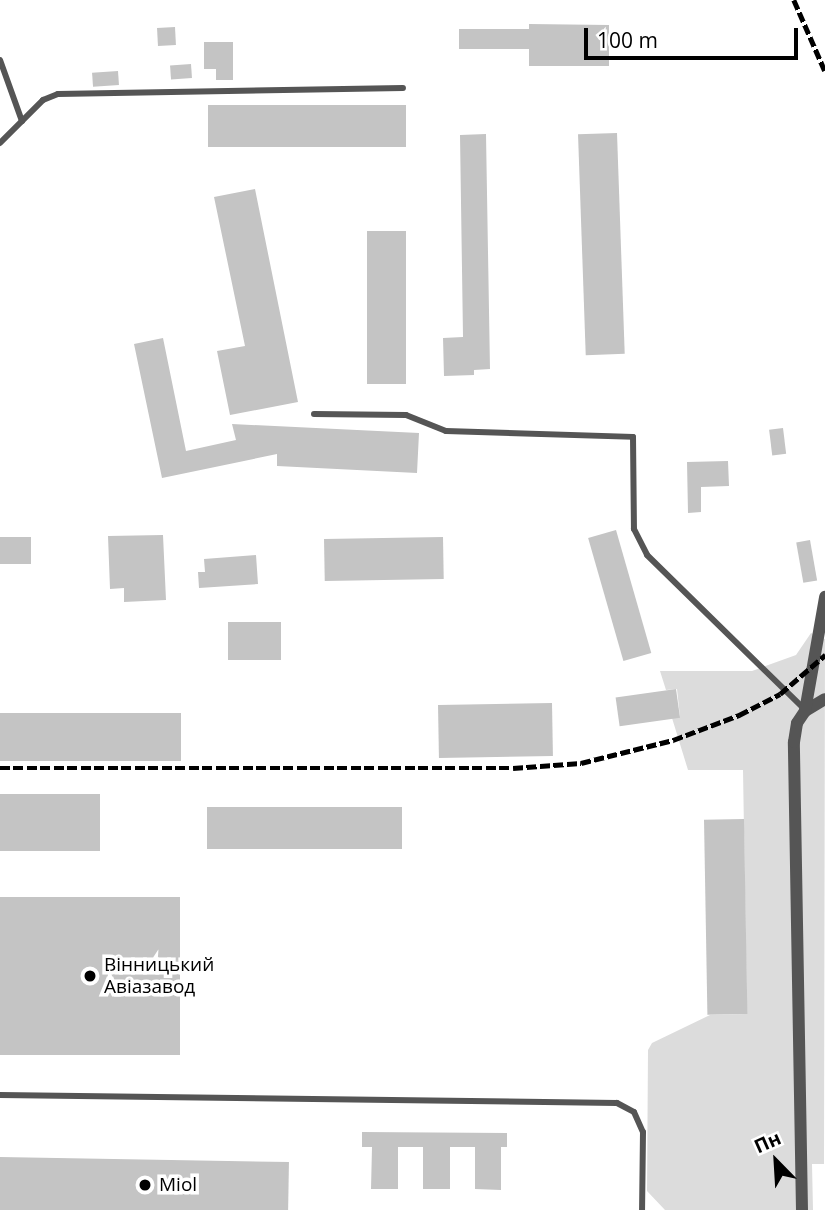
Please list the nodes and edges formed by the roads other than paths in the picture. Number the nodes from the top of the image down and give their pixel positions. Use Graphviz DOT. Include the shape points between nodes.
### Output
graph roads {
  1 [pos="0,60"];
  2 [pos="404,88"];
  3 [pos="22,121"];
  4 [pos="0,143"];
  5 [pos="314,414"];
  6 [pos="825,597"];
  7 [pos="825,699"];
  8 [pos="805,711"];
  9 [pos="0,1095"];
  10 [pos="642,1210"];
  11 [pos="802,1210"];
  1 -- 3 [label="lane"];
  2 -- 3 [label="lane" via="65,94 43,100"];
  3 -- 4 [label="lane"];
  5 -- 8 [label="lane" via="406,415 446,432 633,437 634,529 648,555"];
  6 -- 8 [label="street"];
  7 -- 8 [label="street"];
  8 -- 11 [label="street" via="797,723 794,742"];
  9 -- 10 [label="lane" via="617,1103 634,1112 643,1132"];
}
